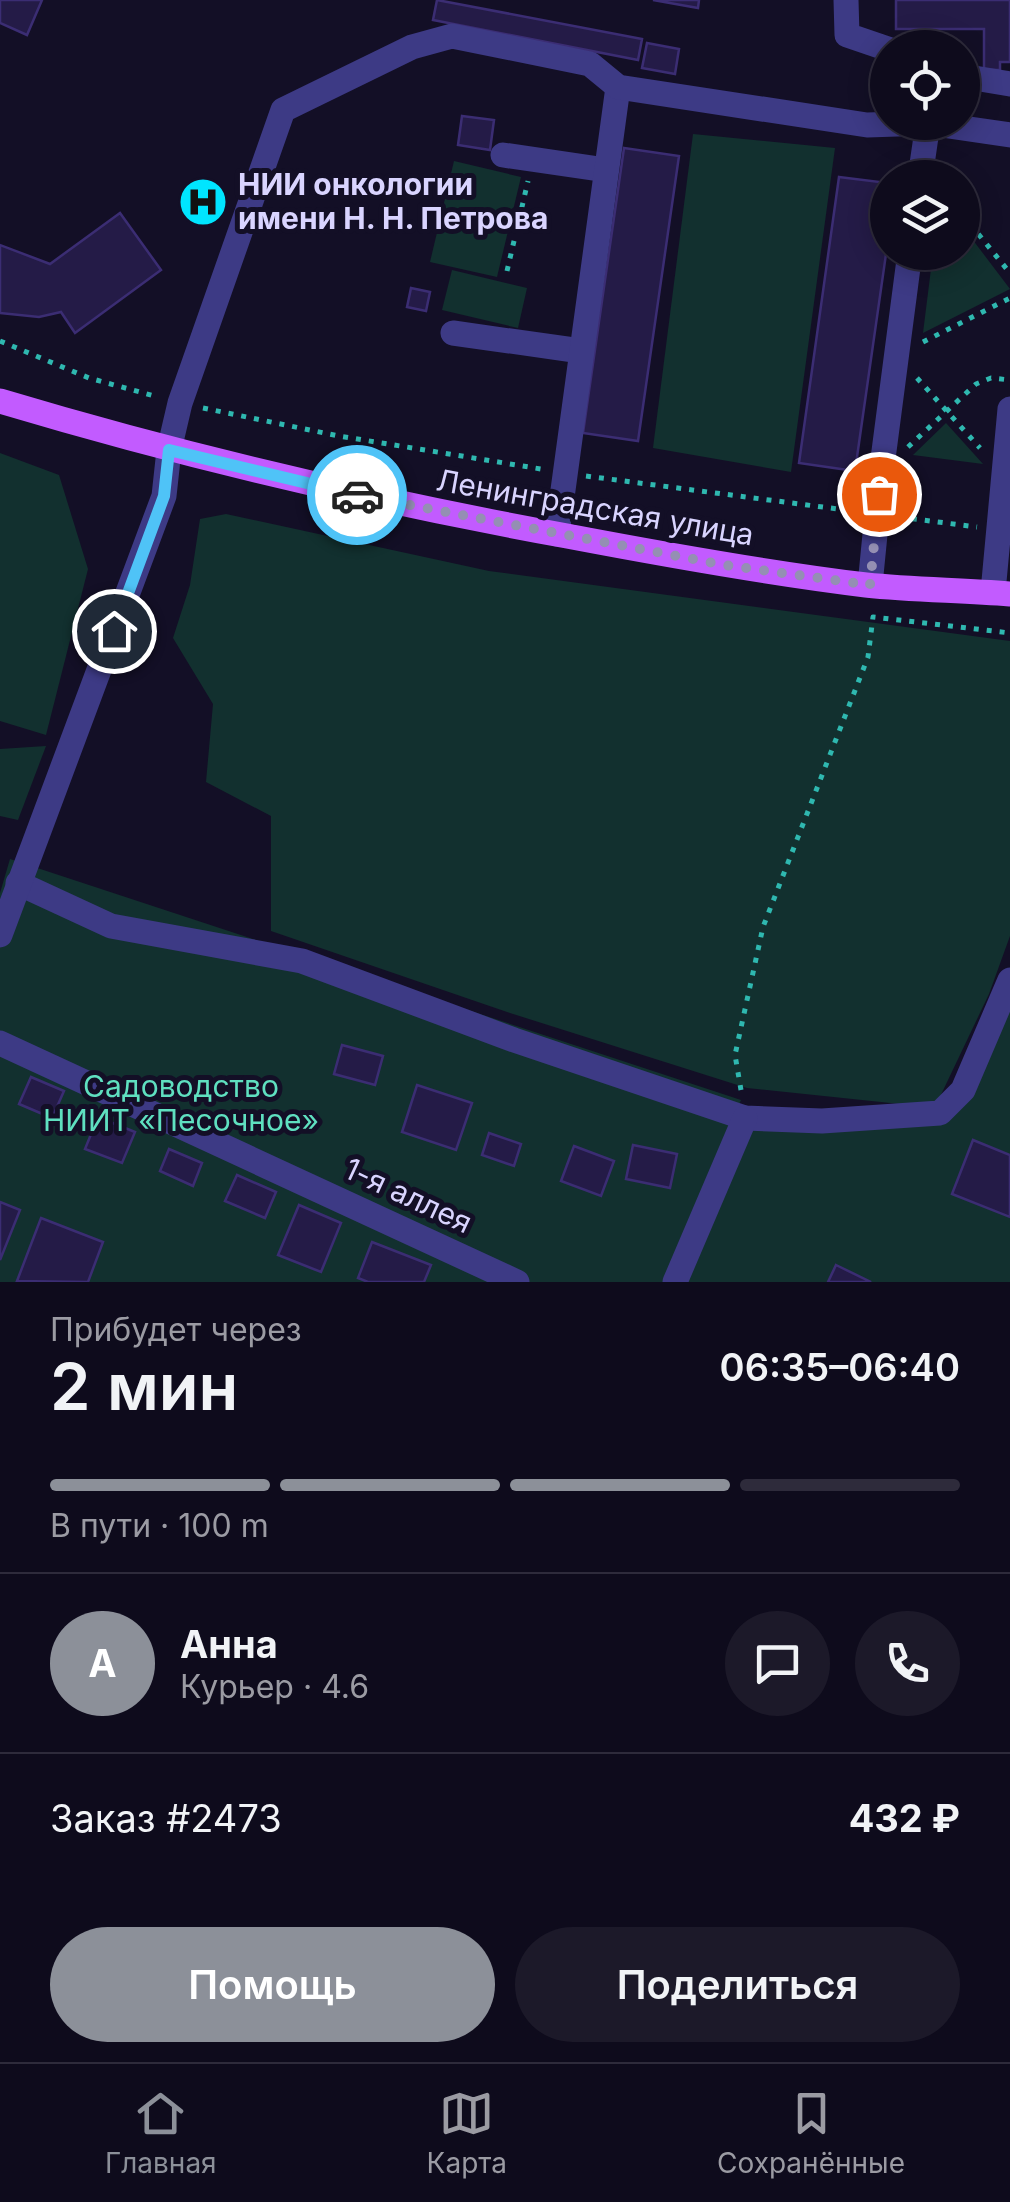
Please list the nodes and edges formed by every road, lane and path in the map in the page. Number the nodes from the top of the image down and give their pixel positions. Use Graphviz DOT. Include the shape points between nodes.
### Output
graph roads {
  1 [pos="846,0"];
  2 [pos="870,43"];
  3 [pos="980,79"];
  4 [pos="1010,84"];
  5 [pos="618,87"];
  6 [pos="870,125"];
  7 [pos="980,131"];
  8 [pos="1010,135"];
  9 [pos="503,155"];
  10 [pos="534,159"];
  11 [pos="606,170"];
  12 [pos="980,236"];
  13 [pos="908,270"];
  14 [pos="507,271"];
  15 [pos="1010,273"];
  16 [pos="1010,298"];
  17 [pos="453,332"];
  18 [pos="0,342"];
  19 [pos="581,351"];
  20 [pos="896,355"];
  21 [pos="1010,380"];
  22 [pos="0,401"];
  23 [pos="180,403"];
  24 [pos="1010,408"];
  25 [pos="947,411"];
  26 [pos="169,450"];
  27 [pos="565,473"];
  28 [pos="881,474"];
  29 [pos="1002,474"];
  30 [pos="877,514"];
  31 [pos="998,529"];
  32 [pos="557,534"];
  33 [pos="870,585"];
  34 [pos="1002,593"];
  35 [pos="1010,632"];
  36 [pos="18,883"];
  37 [pos="2,924"];
  38 [pos="1010,980"];
  39 [pos="0,1044"];
  40 [pos="745,1118"];
  41 [pos="517,1282"];
  42 [pos="675,1282"];
  1 -- 2 [label="street" via="847,35"];
  3 -- 4 [label="street"];
  5 -- 6 [label="street"];
  5 -- 11 [label="street"];
  5 -- 23 [label="street" via="590,64 452,36 412,47 284,110"];
  7 -- 8 [label="street"];
  9 -- 10 [label="street"];
  10 -- 11 [label="street"];
  10 -- 14 [label="path"];
  11 -- 19 [label="street"];
  12 -- 15 [label="path"];
  13 -- 20 [label="street"];
  16 -- 20 [label="path"];
  17 -- 19 [label="street"];
  18 -- 23 [label="path" via="89,378"];
  19 -- 27 [label="street"];
  20 -- 25 [label="path"];
  20 -- 28 [label="street"];
  21 -- 25 [label="path" via="976,384"];
  22 -- 26 [label="main road, Ленинградская улица"];
  23 -- 26 [label="street"];
  23 -- 27 [label="path"];
  24 -- 29 [label="street"];
  25 -- 28 [label="path"];
  25 -- 29 [label="path"];
  26 -- 32 [label="main road, Ленинградская улица"];
  26 -- 36 [label="street" via="164,496"];
  27 -- 30 [label="path"];
  27 -- 32 [label="street"];
  28 -- 30 [label="street"];
  29 -- 31 [label="street"];
  30 -- 31 [label="path"];
  30 -- 33 [label="street"];
  31 -- 34 [label="street"];
  32 -- 33 [label="main road, Ленинградская улица"];
  33 -- 34 [label="main road, Ленинградская улица"];
  35 -- 40 [label="path" via="872,617 868,657 763,927 735,1056"];
  36 -- 37 [label="street"];
  36 -- 40 [label="street" via="111,926 302,961"];
  38 -- 40 [label="street" via="964,1090 940,1113"];
  39 -- 41 [label="street, 1-я аллея"];
  40 -- 42 [label="street"];
}
